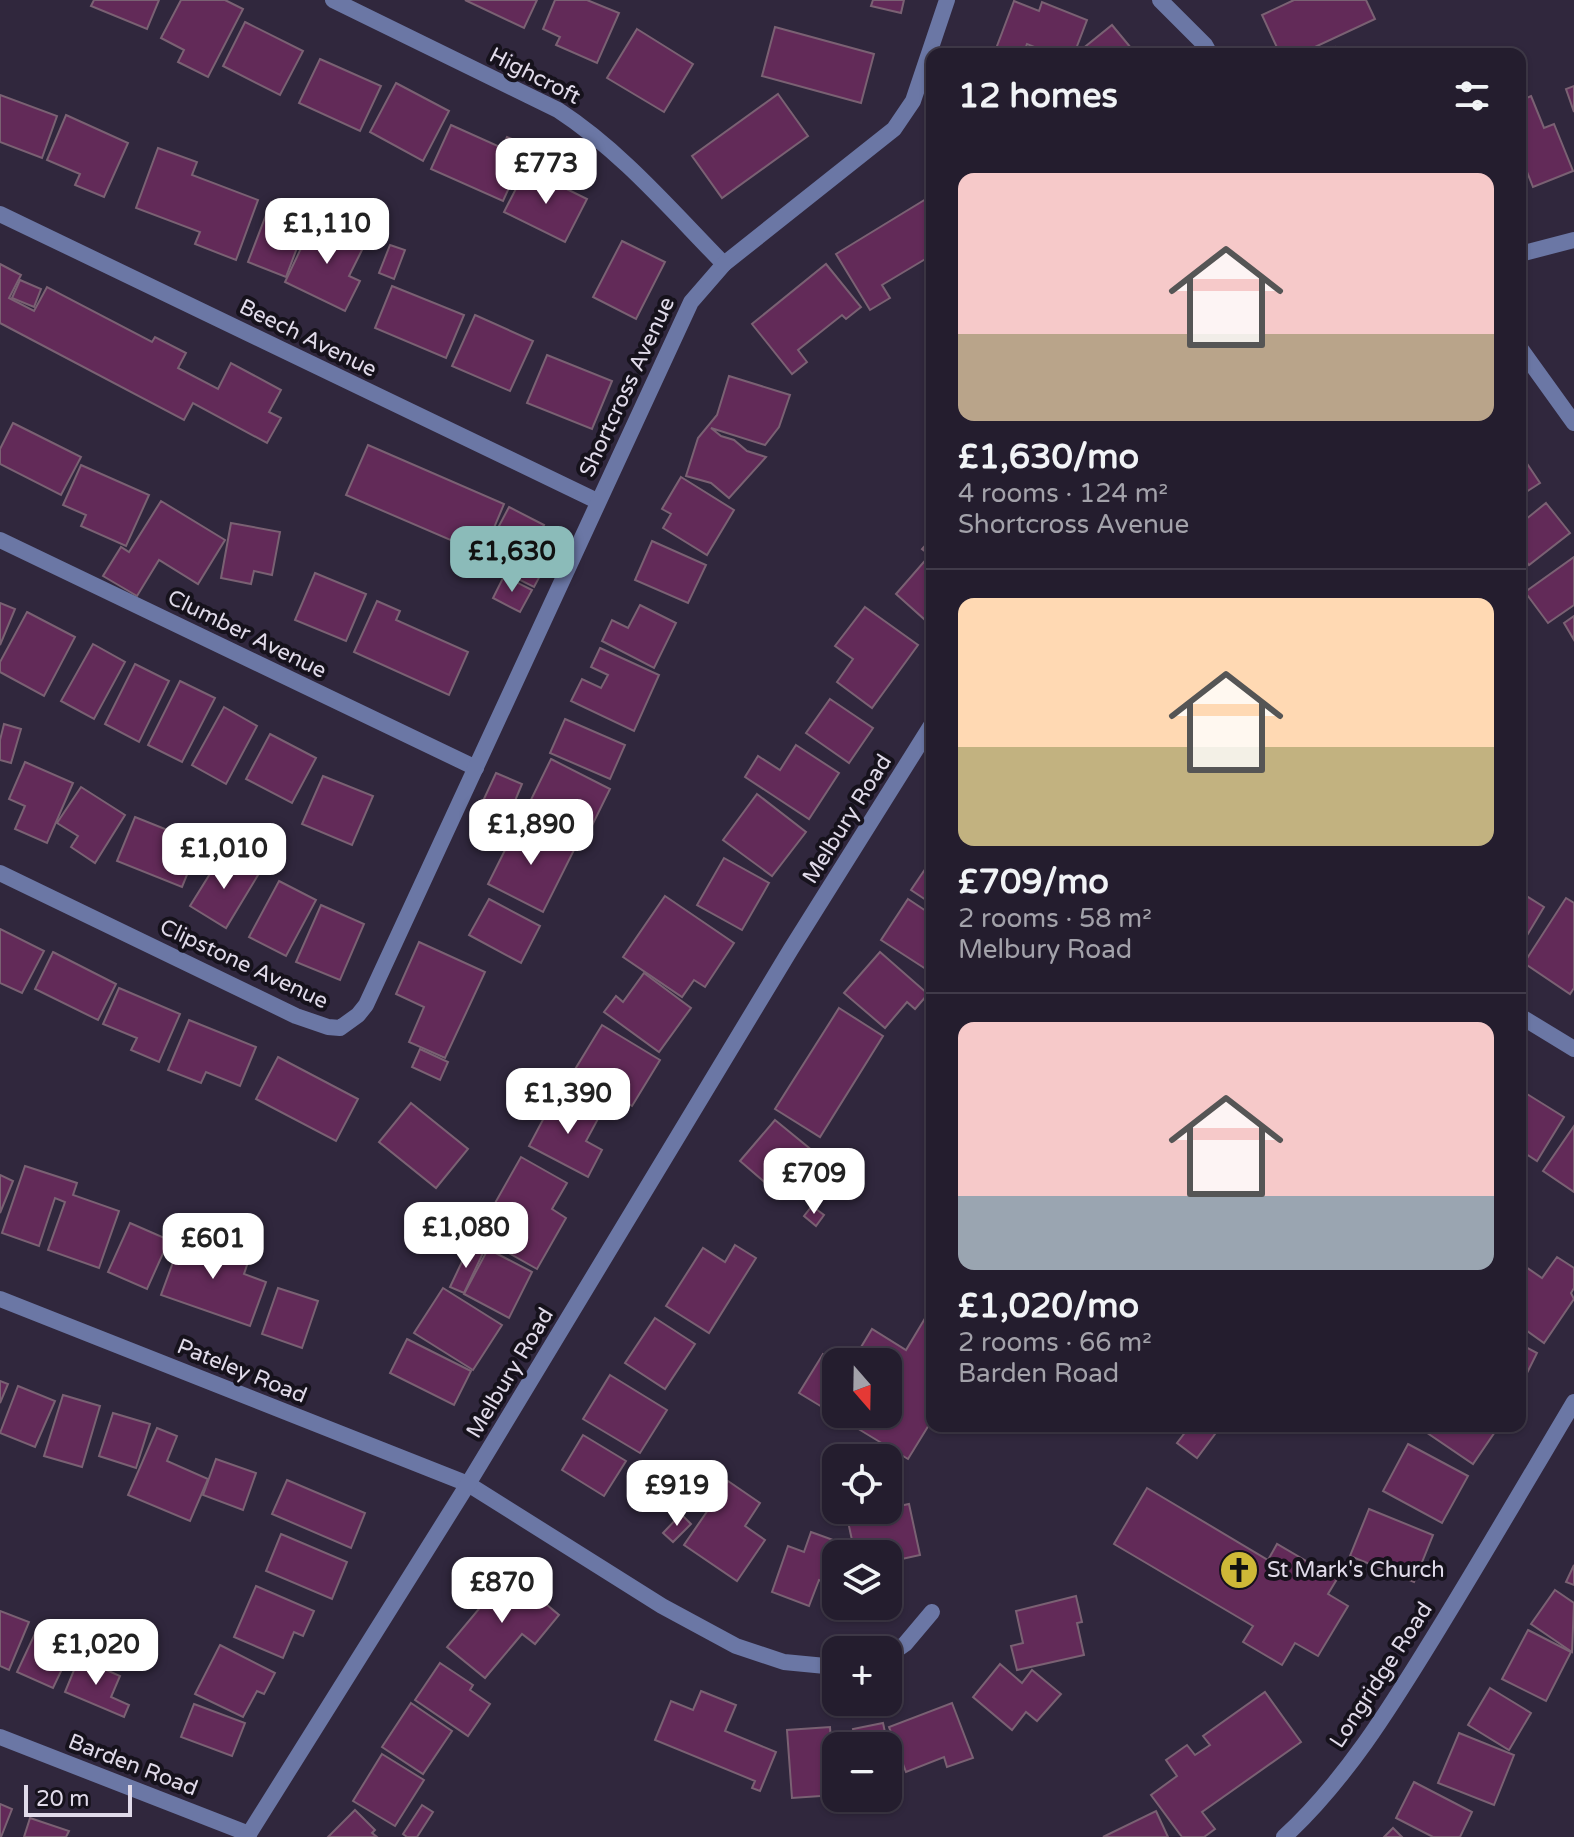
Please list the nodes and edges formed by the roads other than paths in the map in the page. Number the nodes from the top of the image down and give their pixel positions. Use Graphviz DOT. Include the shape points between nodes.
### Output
graph roads {
  1 [pos="333,0"];
  2 [pos="947,0"];
  3 [pos="1160,0"];
  4 [pos="931,48"];
  5 [pos="1204,48"];
  6 [pos="926,62"];
  7 [pos="0,214"];
  8 [pos="1574,240"];
  9 [pos="1526,252"];
  10 [pos="724,264"];
  11 [pos="1526,356"];
  12 [pos="1574,423"];
  13 [pos="597,501"];
  14 [pos="0,540"];
  15 [pos="926,734"];
  16 [pos="476,768"];
  17 [pos="0,873"];
  18 [pos="1526,1020"];
  19 [pos="340,1028"];
  20 [pos="1574,1049"];
  21 [pos="0,1299"];
  22 [pos="1574,1402"];
  23 [pos="468,1484"];
  24 [pos="932,1612"];
  25 [pos="902,1646"];
  26 [pos="822,1667"];
  27 [pos="0,1737"];
  28 [pos="248,1836"];
  29 [pos="1284,1837"];
  1 -- 10 [label="street, Highcroft" via="581,125"];
  2 -- 4 [label="street, Shortcross Avenue"];
  3 -- 5 [label="street"];
  6 -- 10 [label="street, Shortcross Avenue" via="913,101 894,129"];
  7 -- 13 [label="street, Beech Avenue"];
  8 -- 9 [label="street"];
  10 -- 13 [label="street, Shortcross Avenue" via="691,302"];
  11 -- 12 [label="street"];
  13 -- 16 [label="street, Shortcross Avenue"];
  14 -- 16 [label="street, Clumber Avenue"];
  15 -- 23 [label="street, Melbury Road"];
  16 -- 19 [label="street, Shortcross Avenue" via="366,1005"];
  17 -- 19 [label="street, Clipstone Avenue" via="296,1016"];
  18 -- 20 [label="street"];
  21 -- 23 [label="street, Pateley Road"];
  22 -- 29 [label="street, Longridge Road" via="1388,1710 1330,1788"];
  23 -- 26 [label="street, Pateley Road" via="706,1631 759,1655"];
  23 -- 28 [label="street, Melbury Road"];
  24 -- 25 [label="street"];
  27 -- 28 [label="street, Barden Road"];
}
